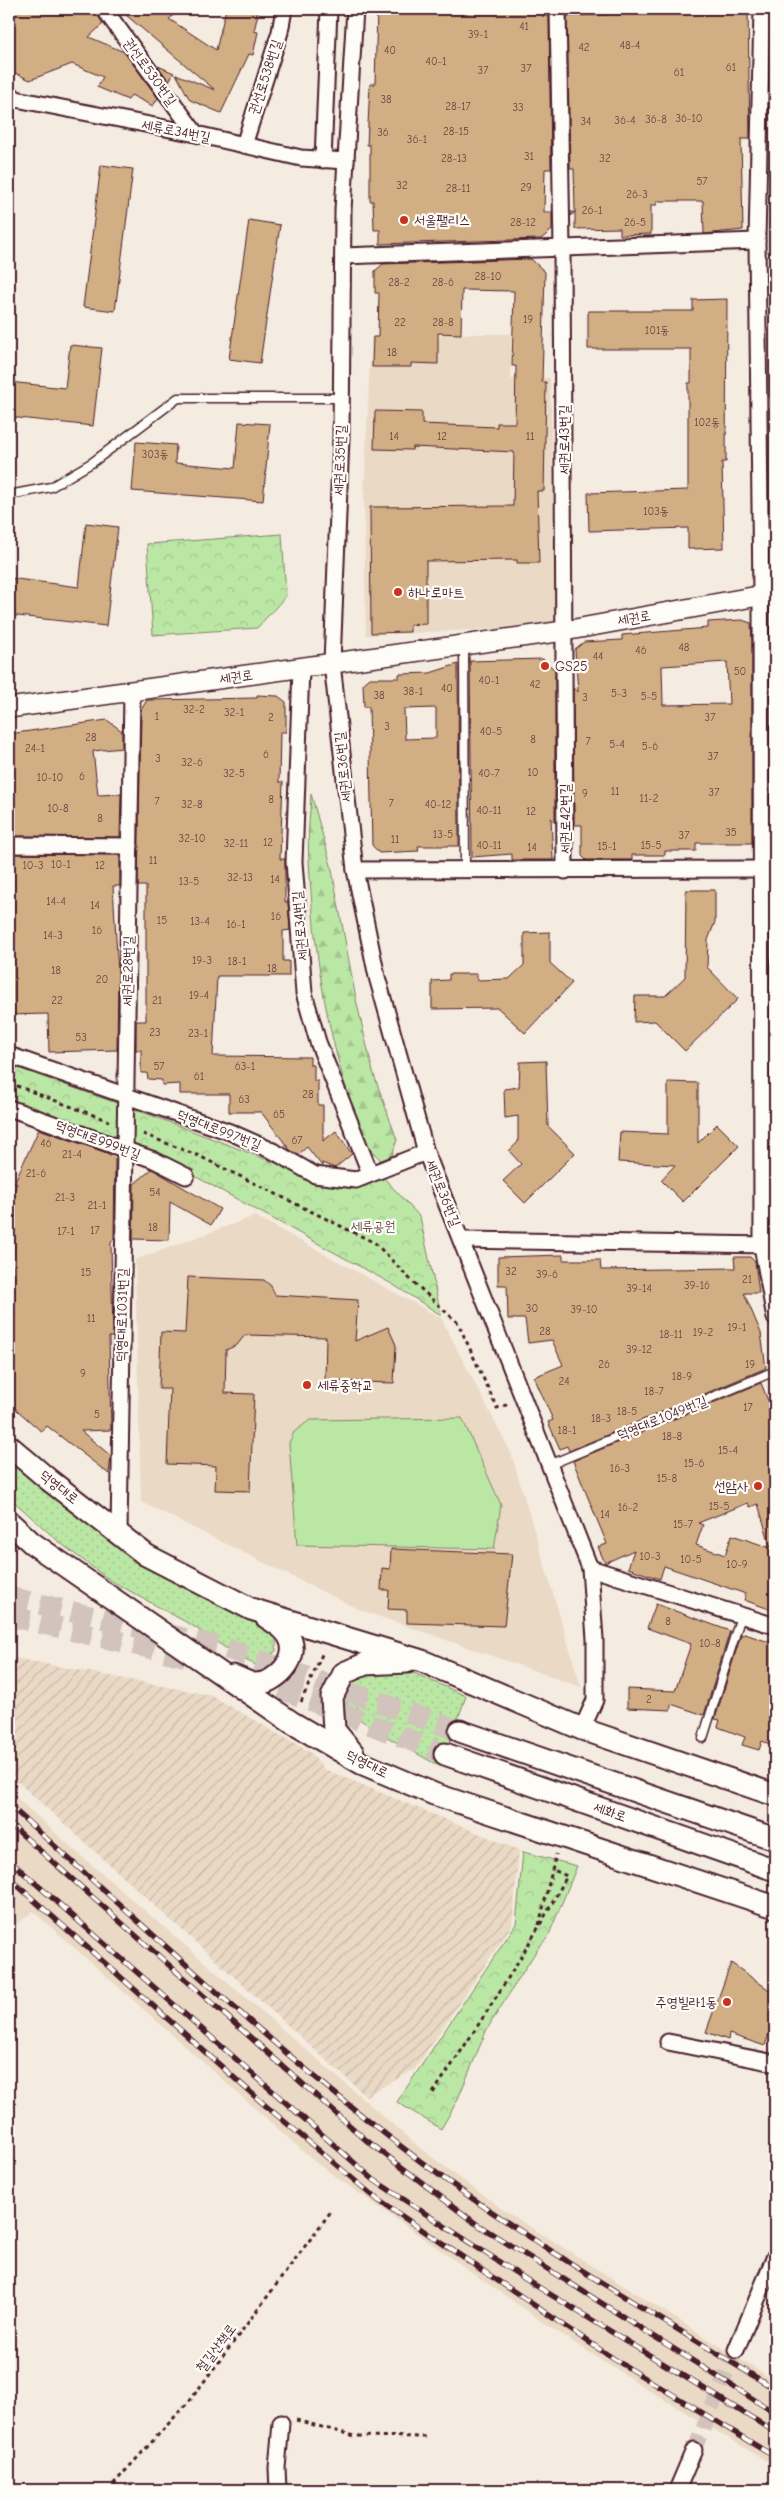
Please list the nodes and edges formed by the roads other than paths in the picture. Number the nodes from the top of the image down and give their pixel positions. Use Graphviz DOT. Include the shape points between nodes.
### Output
graph roads {
  1 [pos="104,9"];
  2 [pos="284,9"];
  3 [pos="329,9"];
  4 [pos="354,9"];
  5 [pos="558,9"];
  6 [pos="762,9"];
  7 [pos="9,94"];
  8 [pos="196,134"];
  9 [pos="244,144"];
  10 [pos="324,160"];
  11 [pos="346,161"];
  12 [pos="756,241"];
  13 [pos="562,249"];
  14 [pos="343,256"];
  15 [pos="341,398"];
  16 [pos="9,495"];
  17 [pos="770,594"];
  18 [pos="564,631"];
  19 [pos="464,645"];
  20 [pos="332,663"];
  21 [pos="301,668"];
  22 [pos="132,692"];
  23 [pos="9,708"];
  24 [pos="9,845"];
  25 [pos="130,846"];
  26 [pos="761,869"];
  27 [pos="355,870"];
  28 [pos="465,871"];
  29 [pos="565,871"];
  30 [pos="9,1055"];
  31 [pos="126,1097"];
  32 [pos="9,1108"];
  33 [pos="124,1149"];
  34 [pos="426,1152"];
  35 [pos="370,1173"];
  36 [pos="186,1176"];
  37 [pos="461,1240"];
  38 [pos="769,1245"];
  39 [pos="775,1318"];
  40 [pos="775,1371"];
  41 [pos="9,1446"];
  42 [pos="550,1465"];
  43 [pos="9,1522"];
  44 [pos="119,1534"];
  45 [pos="590,1568"];
  46 [pos="252,1609"];
  47 [pos="741,1616"];
  48 [pos="775,1626"];
  49 [pos="422,1661"];
  50 [pos="214,1670"];
  51 [pos="582,1729"];
  52 [pos="460,1731"];
  53 [pos="703,1738"];
  54 [pos="445,1754"];
  55 [pos="361,1763"];
  56 [pos="775,1795"];
  57 [pos="775,1839"];
  58 [pos="775,1870"];
  59 [pos="775,1907"];
  60 [pos="668,2042"];
  61 [pos="775,2063"];
  62 [pos="775,2256"];
  63 [pos="736,2350"];
  64 [pos="280,2423"];
  65 [pos="694,2450"];
  66 [pos="278,2490"];
  67 [pos="677,2490"];
  1 -- 8 [label="street, 권선로530번길"];
  2 -- 9 [label="street, 권선로538번길" via="280,32"];
  3 -- 10 [label="street"];
  4 -- 11 [label="street, 세권로35번길"];
  5 -- 13 [label="street, 세권로43번길"];
  6 -- 12 [label="street"];
  7 -- 8 [label="street, 세류로34번길" via="16,99"];
  8 -- 9 [label="street, 세류로34번길"];
  9 -- 10 [label="street, 세류로34번길" via="301,158"];
  10 -- 11 [label="street, 세류로34번길"];
  11 -- 14 [label="street, 세권로35번길"];
  12 -- 13 [label="street"];
  12 -- 17 [label="street"];
  13 -- 14 [label="street"];
  13 -- 18 [label="street, 세권로43번길"];
  14 -- 15 [label="street, 세권로35번길"];
  15 -- 16 [label="lane" via="178,398 93,462 52,487"];
  15 -- 20 [label="street, 세권로35번길"];
  17 -- 18 [label="street, 세권로"];
  17 -- 26 [label="street"];
  18 -- 19 [label="street, 세권로"];
  18 -- 29 [label="street, 세권로42번길"];
  19 -- 20 [label="street, 세권로"];
  19 -- 28 [label="lane"];
  20 -- 21 [label="street, 세권로"];
  20 -- 27 [label="street, 세권로36번길"];
  21 -- 22 [label="street, 세권로"];
  21 -- 35 [label="street, 세권로34번길" via="294,862 304,993 318,1042"];
  22 -- 23 [label="street, 세권로"];
  22 -- 25 [label="street, 세권로28번길"];
  24 -- 25 [label="street"];
  25 -- 31 [label="street, 세권로28번길"];
  26 -- 29 [label="street, 세권로42번길"];
  26 -- 38 [label="street"];
  27 -- 28 [label="street"];
  27 -- 34 [label="street, 세권로36번길" via="377,978"];
  28 -- 29 [label="street"];
  30 -- 31 [label="street, 덕영대로997번길"];
  31 -- 33 [label="street, 덕영대로1031번길"];
  31 -- 35 [label="street, 덕영대로997번길" via="230,1132 315,1174 356,1180"];
  32 -- 33 [label="street, 덕영대로999번길"];
  33 -- 36 [label="street, 덕영대로999번길"];
  33 -- 44 [label="street, 덕영대로1031번길"];
  34 -- 35 [label="street, 덕영대로997번길"];
  34 -- 37 [label="street, 세권로36번길"];
  37 -- 38 [label="street, 세권로36번길"];
  37 -- 42 [label="street"];
  38 -- 39 [label="street"];
  40 -- 42 [label="lane, 덕영대로1049번길"];
  41 -- 44 [label="main road, 덕영대로"];
  42 -- 45 [label="street"];
  43 -- 50 [label="main road, 덕영대로" via="32,1543"];
  44 -- 46 [label="main road, 덕영대로" via="146,1555"];
  45 -- 47 [label="street"];
  45 -- 51 [label="street" via="595,1700"];
  46 -- 49 [label="main road, 덕영대로"];
  46 -- 50 [label="main road" via="284,1628 292,1642 286,1666 278,1676 256,1684"];
  47 -- 48 [label="street"];
  47 -- 53 [label="lane"];
  49 -- 51 [label="main road, 덕영대로"];
  49 -- 55 [label="main road" via="365,1664 344,1673 332,1697 334,1730"];
  50 -- 55 [label="main road, 덕영대로" via="291,1722"];
  51 -- 56 [label="main road, 덕영대로"];
  52 -- 57 [label="main road, 세화로"];
  54 -- 58 [label="main road, 세화로"];
  55 -- 59 [label="main road, 덕영대로" via="434,1794"];
  60 -- 61 [label="street"];
  62 -- 63 [label="street"];
  64 -- 66 [label="street"];
  65 -- 67 [label="street"];
}
